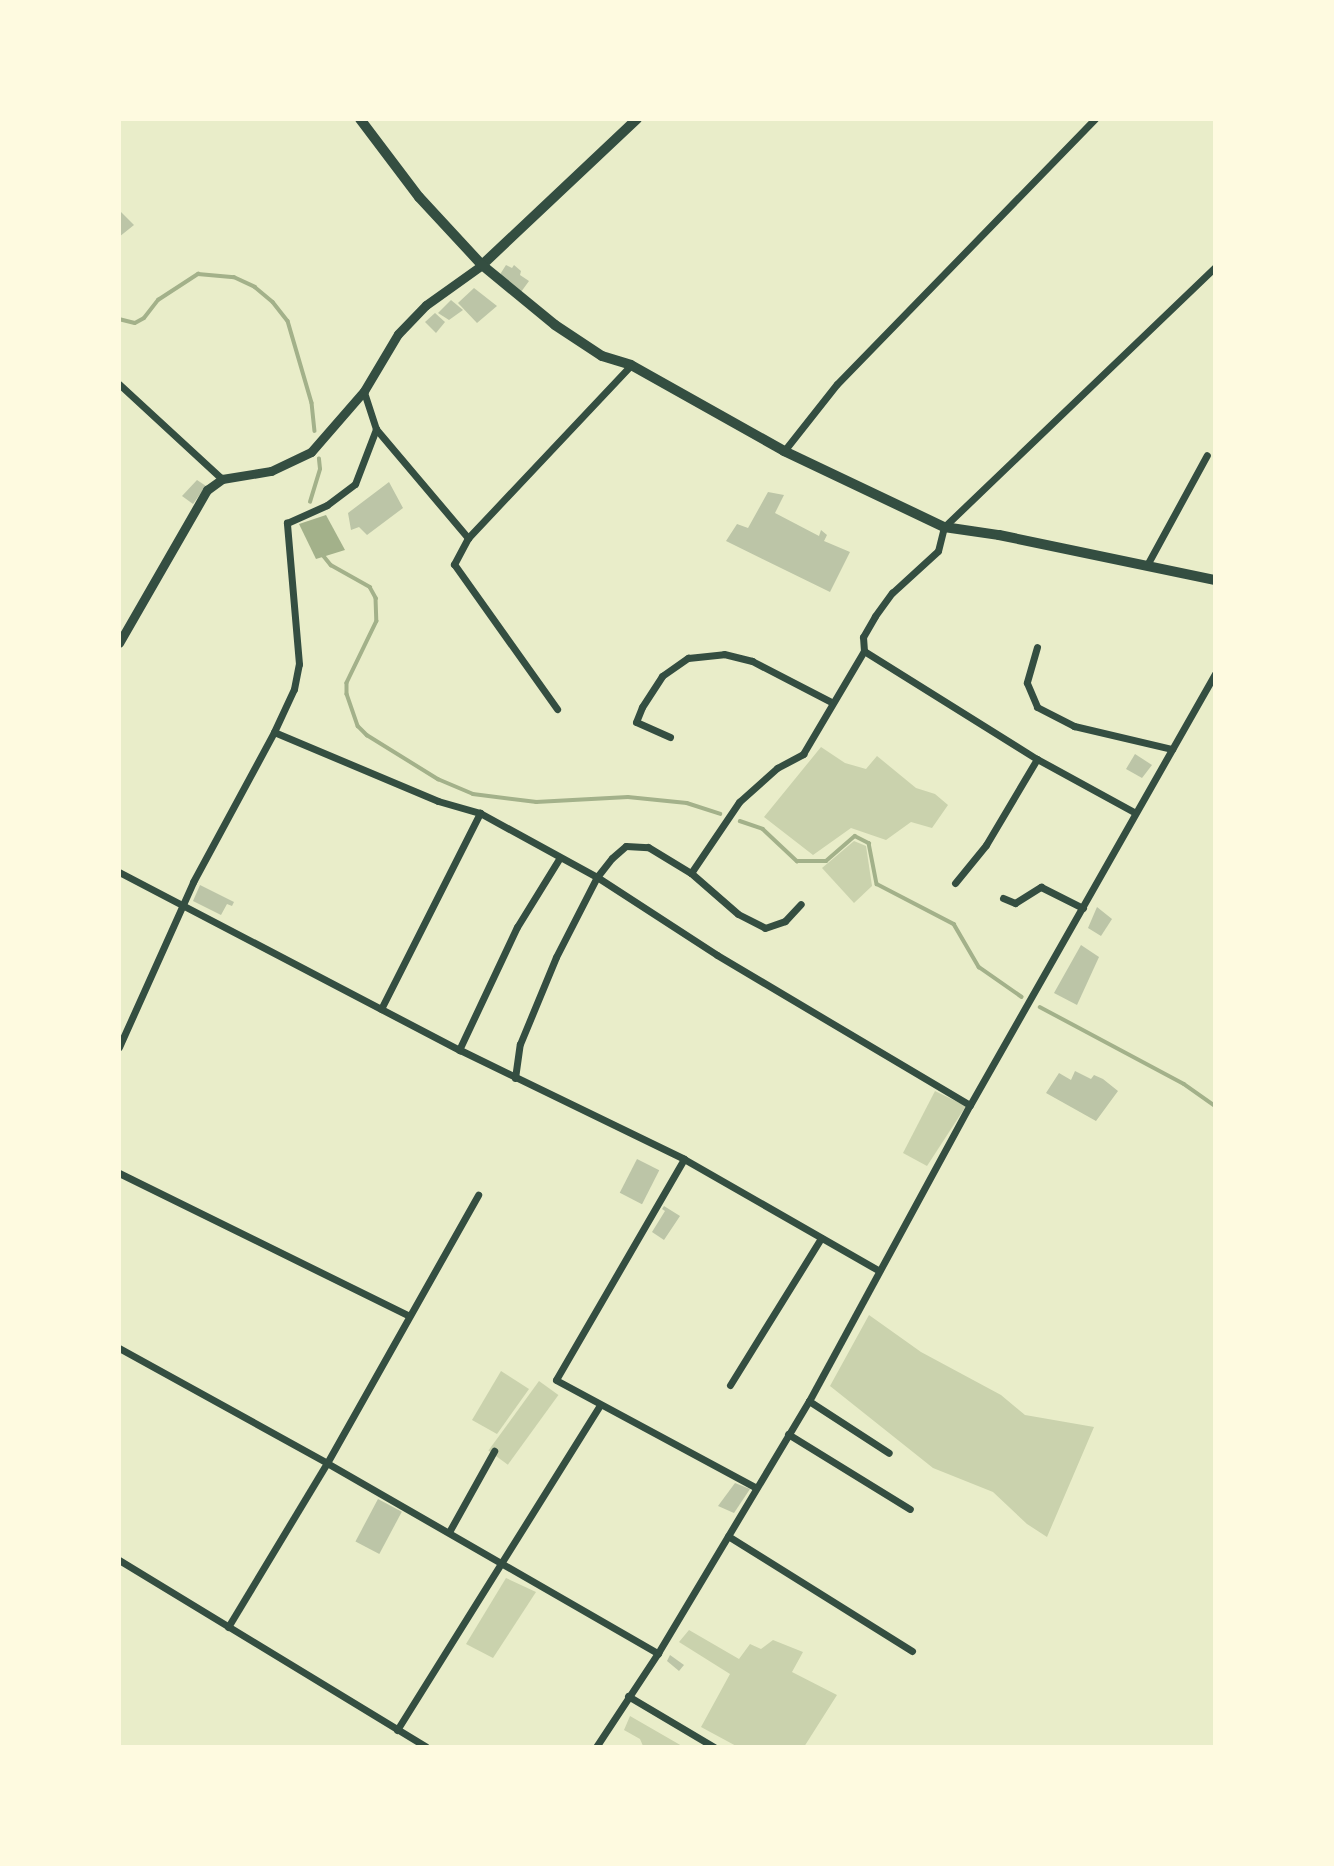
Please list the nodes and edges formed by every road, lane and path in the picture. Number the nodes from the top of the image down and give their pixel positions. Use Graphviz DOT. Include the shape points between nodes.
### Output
graph roads {
  1 [pos="360,119"];
  2 [pos="637,119"];
  3 [pos="1095,119"];
  4 [pos="482,265"];
  5 [pos="1214,270"];
  6 [pos="631,366"];
  7 [pos="119,384"];
  8 [pos="364,391"];
  9 [pos="376,429"];
  10 [pos="784,451"];
  11 [pos="1207,456"];
  12 [pos="222,479"];
  13 [pos="944,527"];
  14 [pos="468,538"];
  15 [pos="1147,565"];
  16 [pos="1215,580"];
  17 [pos="119,643"];
  18 [pos="1037,647"];
  19 [pos="864,651"];
  20 [pos="1215,674"];
  21 [pos="831,702"];
  22 [pos="557,709"];
  23 [pos="274,732"];
  24 [pos="670,737"];
  25 [pos="1172,749"];
  26 [pos="1037,758"];
  27 [pos="1134,812"];
  28 [pos="480,813"];
  29 [pos="559,859"];
  30 [pos="119,872"];
  31 [pos="691,873"];
  32 [pos="597,877"];
  33 [pos="955,883"];
  34 [pos="1003,898"];
  35 [pos="801,904"];
  36 [pos="182,905"];
  37 [pos="1083,908"];
  38 [pos="381,1009"];
  39 [pos="119,1047"];
  40 [pos="459,1050"];
  41 [pos="515,1077"];
  42 [pos="970,1104"];
  43 [pos="684,1159"];
  44 [pos="119,1173"];
  45 [pos="478,1195"];
  46 [pos="821,1238"];
  47 [pos="878,1270"];
  48 [pos="409,1316"];
  49 [pos="119,1349"];
  50 [pos="730,1385"];
  51 [pos="809,1401"];
  52 [pos="600,1405"];
  53 [pos="788,1434"];
  54 [pos="494,1451"];
  55 [pos="889,1453"];
  56 [pos="327,1463"];
  57 [pos="755,1487"];
  58 [pos="910,1509"];
  59 [pos="449,1532"];
  60 [pos="728,1536"];
  61 [pos="119,1560"];
  62 [pos="500,1562"];
  63 [pos="228,1627"];
  64 [pos="912,1651"];
  65 [pos="658,1653"];
  66 [pos="628,1696"];
  67 [pos="397,1730"];
  68 [pos="426,1747"];
  69 [pos="596,1747"];
  70 [pos="714,1747"];
  1 -- 4 [label="main road" via="419,197"];
  2 -- 4 [label="main road"];
  3 -- 10 [label="street" via="837,384"];
  4 -- 6 [label="main road" via="555,325 602,356"];
  4 -- 8 [label="street" via="426,305 398,334"];
  5 -- 13 [label="street"];
  6 -- 10 [label="main road"];
  6 -- 14 [label="street"];
  7 -- 12 [label="street"];
  8 -- 9 [label="street"];
  8 -- 12 [label="street" via="311,452 271,471"];
  9 -- 14 [label="street"];
  9 -- 23 [label="street" via="355,484 327,505 288,520 299,664"];
  10 -- 13 [label="main road"];
  11 -- 15 [label="street"];
  12 -- 17 [label="street" via="200,499"];
  13 -- 15 [label="main road"];
  13 -- 19 [label="street" via="938,551 875,615 863,637"];
  14 -- 22 [label="street" via="454,564"];
  15 -- 16 [label="main road"];
  18 -- 25 [label="street" via="1027,683 1037,707 1074,726"];
  19 -- 21 [label="street"];
  19 -- 26 [label="street"];
  20 -- 25 [label="street"];
  21 -- 24 [label="street" via="752,661 724,654 688,658 662,676 636,722"];
  21 -- 31 [label="street" via="803,754 777,768 739,802"];
  23 -- 28 [label="street" via="438,801"];
  23 -- 36 [label="street"];
  25 -- 27 [label="street"];
  26 -- 27 [label="street"];
  26 -- 33 [label="street" via="986,845"];
  27 -- 37 [label="street"];
  28 -- 29 [label="street"];
  28 -- 38 [label="street"];
  29 -- 32 [label="street"];
  29 -- 40 [label="street" via="517,926"];
  30 -- 36 [label="street"];
  31 -- 32 [label="street" via="648,847 626,846"];
  31 -- 35 [label="street" via="738,914 765,928 785,922"];
  32 -- 41 [label="street" via="535,1002 520,1044"];
  32 -- 42 [label="street" via="717,955"];
  34 -- 37 [label="street" via="1015,903 1041,887"];
  36 -- 38 [label="street"];
  36 -- 39 [label="street"];
  37 -- 42 [label="street"];
  38 -- 40 [label="street"];
  40 -- 41 [label="street"];
  41 -- 43 [label="street"];
  42 -- 47 [label="street"];
  43 -- 46 [label="street"];
  43 -- 52 [label="street" via="556,1380"];
  44 -- 48 [label="street"];
  45 -- 48 [label="street"];
  46 -- 47 [label="street"];
  46 -- 50 [label="street"];
  47 -- 51 [label="street"];
  48 -- 56 [label="street"];
  49 -- 56 [label="street"];
  51 -- 53 [label="street"];
  51 -- 55 [label="street"];
  52 -- 57 [label="street"];
  52 -- 62 [label="street"];
  53 -- 57 [label="street"];
  53 -- 58 [label="street"];
  54 -- 59 [label="street"];
  56 -- 59 [label="street"];
  56 -- 63 [label="street"];
  57 -- 60 [label="street"];
  59 -- 62 [label="street"];
  60 -- 64 [label="street"];
  60 -- 65 [label="street"];
  61 -- 63 [label="street"];
  62 -- 65 [label="street"];
  62 -- 67 [label="street"];
  63 -- 67 [label="street"];
  65 -- 66 [label="street"];
  66 -- 69 [label="street"];
  66 -- 70 [label="street"];
  67 -- 68 [label="street"];
}
